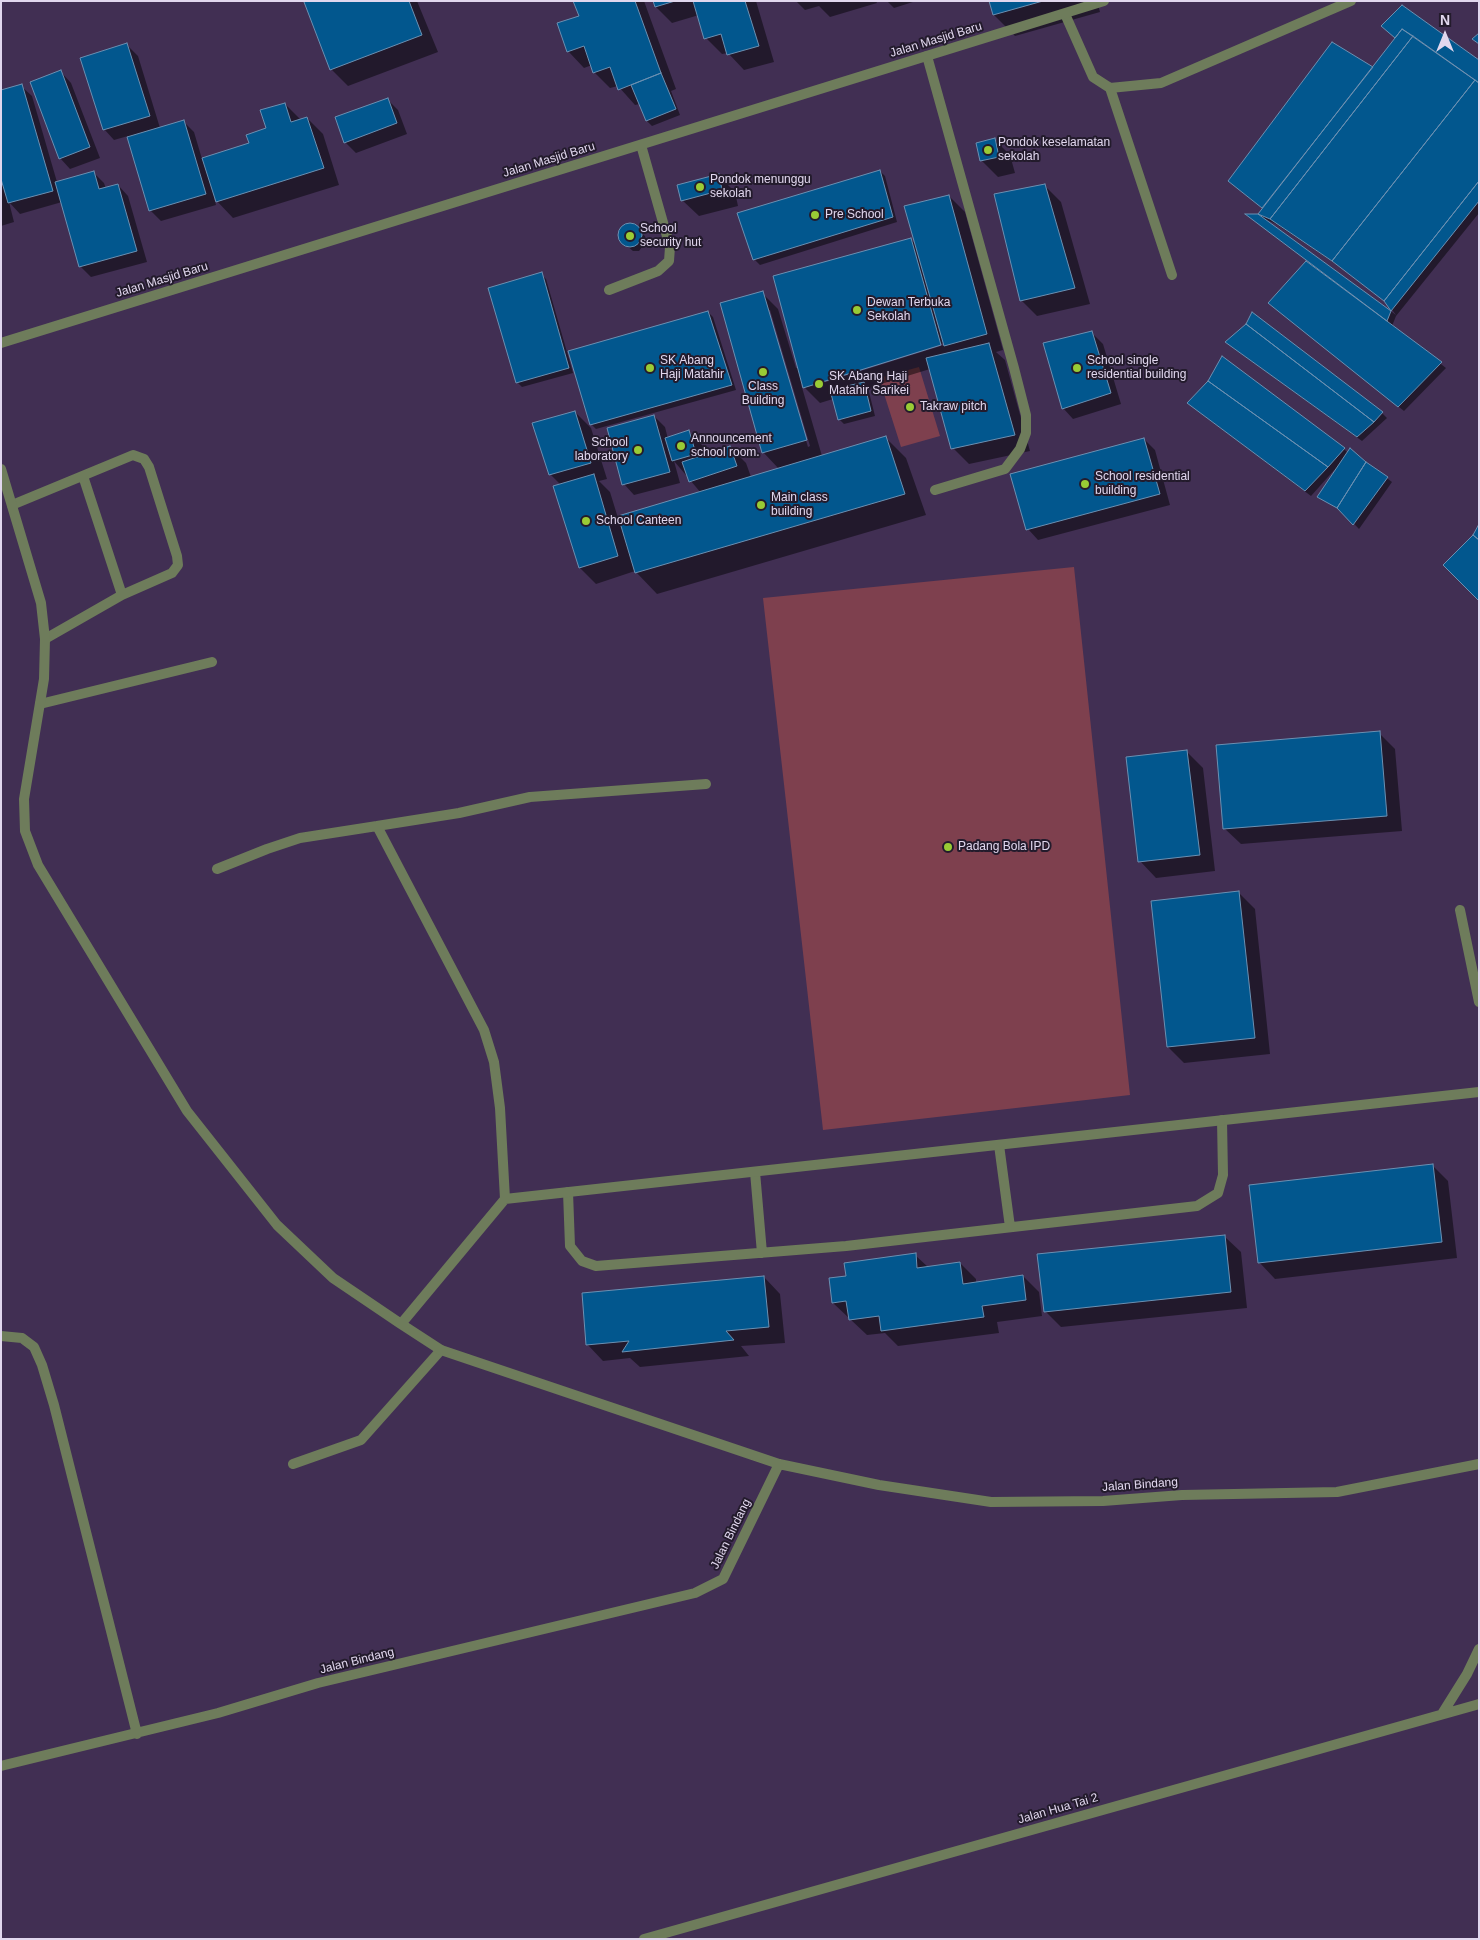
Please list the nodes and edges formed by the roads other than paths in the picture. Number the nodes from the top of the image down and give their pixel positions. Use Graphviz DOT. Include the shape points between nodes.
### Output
graph roads {
  1 [pos="1104,1"];
  2 [pos="1351,1"];
  3 [pos="1064,14"];
  4 [pos="927,56"];
  5 [pos="1110,88"];
  6 [pos="641,145"];
  7 [pos="1172,275"];
  8 [pos="609,290"];
  9 [pos="1,343"];
  10 [pos="1,469"];
  11 [pos="83,476"];
  12 [pos="935,490"];
  13 [pos="12,505"];
  14 [pos="122,595"];
  15 [pos="45,640"];
  16 [pos="212,662"];
  17 [pos="40,704"];
  18 [pos="706,784"];
  19 [pos="377,826"];
  20 [pos="217,869"];
  21 [pos="1460,910"];
  22 [pos="1479,1002"];
  23 [pos="1479,1092"];
  24 [pos="1222,1120"];
  25 [pos="999,1145"];
  26 [pos="755,1172"];
  27 [pos="568,1192"];
  28 [pos="505,1199"];
  29 [pos="1010,1227"];
  30 [pos="762,1253"];
  31 [pos="402,1324"];
  32 [pos="1,1336"];
  33 [pos="441,1350"];
  34 [pos="293,1464"];
  35 [pos="780,1464"];
  36 [pos="1478,1467"];
  37 [pos="1479,1649"];
  38 [pos="1479,1704"];
  39 [pos="1442,1714"];
  40 [pos="137,1734"];
  41 [pos="1,1766"];
  42 [pos="644,1939"];
  1 -- 3 [label="street, Jalan Masjid Baru"];
  2 -- 5 [label="street" via="1161,83"];
  3 -- 4 [label="street, Jalan Masjid Baru"];
  3 -- 5 [label="street" via="1093,77"];
  4 -- 6 [label="street, Jalan Masjid Baru"];
  4 -- 12 [label="street" via="1026,415 1026,433 1020,449 1004,469"];
  5 -- 7 [label="street"];
  6 -- 8 [label="street" via="670,247 669,261 658,271"];
  6 -- 9 [label="street, Jalan Masjid Baru"];
  10 -- 13 [label="street"];
  11 -- 13 [label="street"];
  11 -- 14 [label="street"];
  11 -- 14 [label="street" via="133,455 144,459 149,467 178,566 172,573"];
  13 -- 15 [label="street" via="41,603"];
  14 -- 15 [label="street"];
  15 -- 17 [label="street"];
  16 -- 17 [label="street"];
  17 -- 31 [label="street" via="24,799 25,831 38,865 187,1111 277,1224 333,1278"];
  18 -- 19 [label="street" via="530,797"];
  19 -- 20 [label="street" via="300,838"];
  19 -- 28 [label="street" via="484,1030 494,1062 500,1108"];
  21 -- 22 [label="street"];
  23 -- 24 [label="street"];
  24 -- 25 [label="street"];
  24 -- 29 [label="street" via="1223,1175 1218,1193 1197,1206"];
  25 -- 26 [label="street"];
  25 -- 29 [label="street"];
  26 -- 27 [label="street"];
  26 -- 30 [label="street"];
  27 -- 28 [label="street"];
  27 -- 30 [label="street" via="570,1246 582,1261 596,1266"];
  28 -- 31 [label="street"];
  29 -- 30 [label="street"];
  31 -- 33 [label="street"];
  32 -- 40 [label="street" via="22,1338 28,1342 34,1347 42,1365"];
  33 -- 34 [label="street" via="361,1440"];
  33 -- 35 [label="street"];
  35 -- 36 [label="street, Jalan Bindang" via="879,1485 991,1502 1338,1492"];
  35 -- 40 [label="street, Jalan Bindang" via="723,1579 695,1593 318,1683"];
  37 -- 39 [label="street"];
  38 -- 39 [label="street, Jalan Hua Tai 2"];
  39 -- 42 [label="street, Jalan Hua Tai 2"];
  40 -- 41 [label="street, Jalan Bindang"];
}
